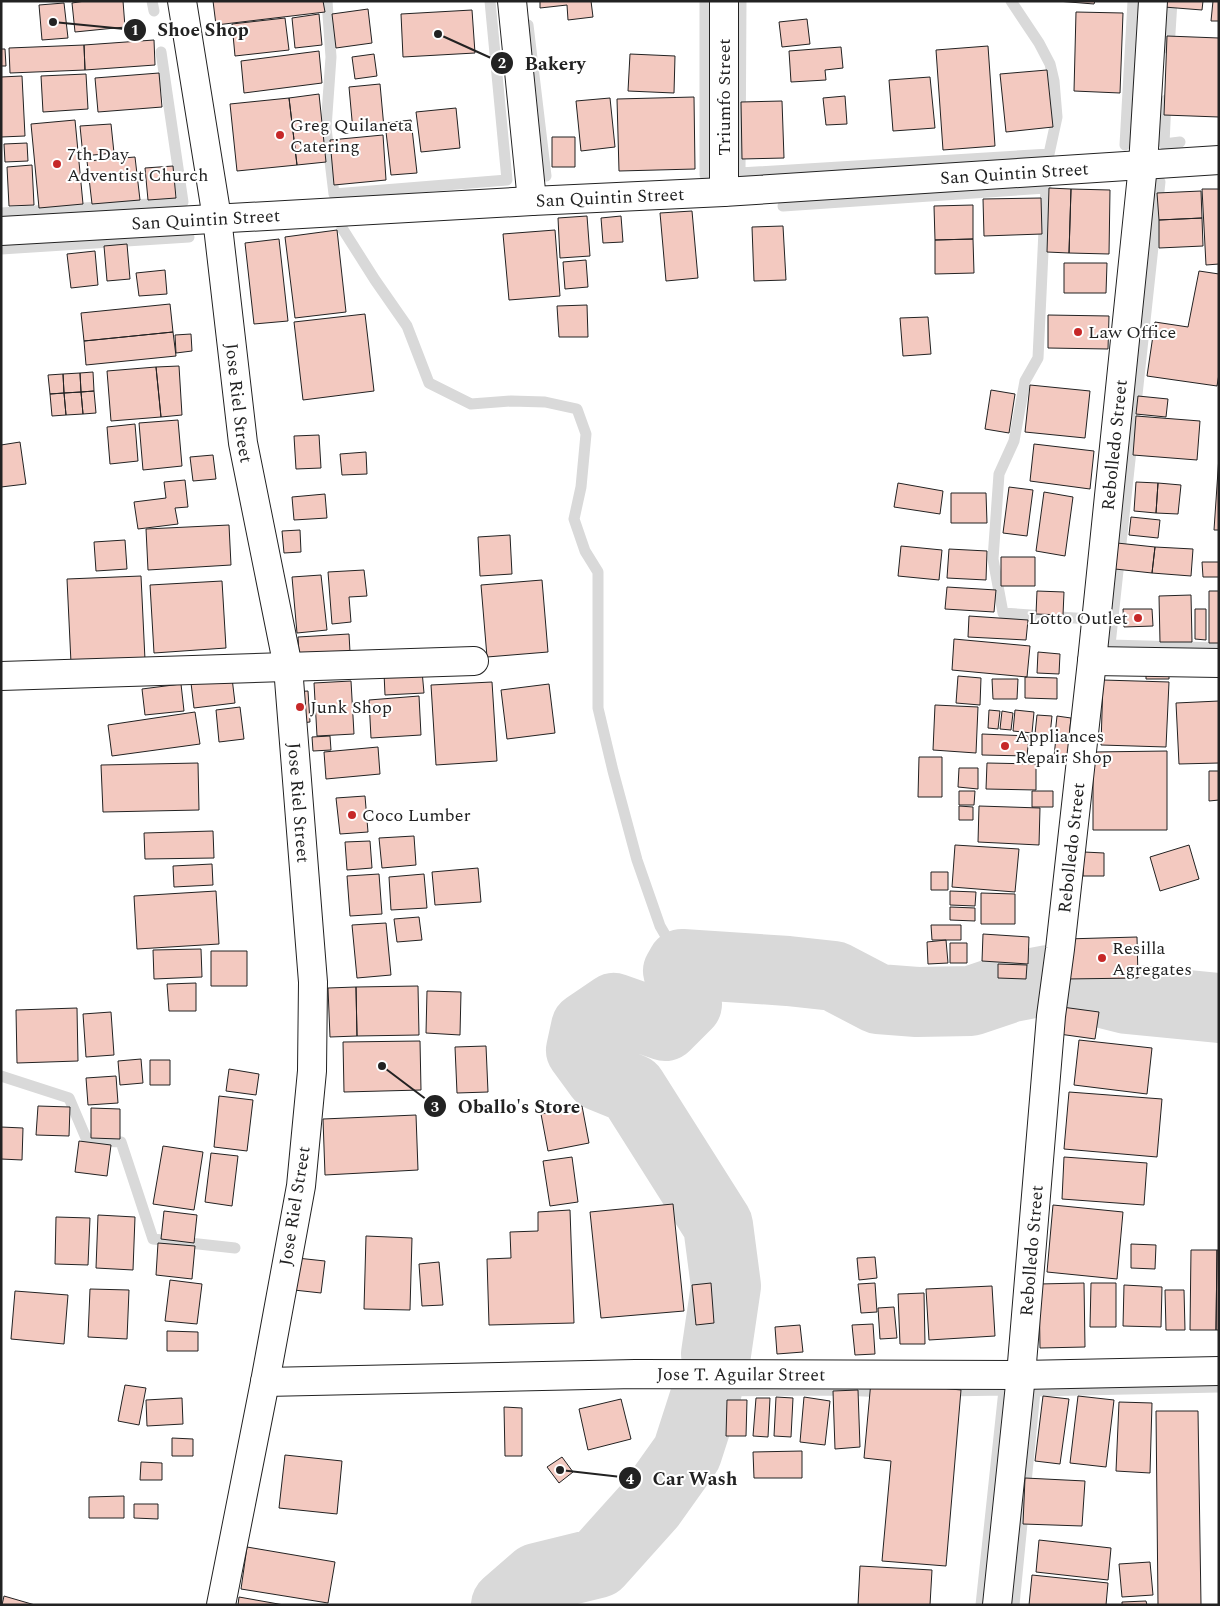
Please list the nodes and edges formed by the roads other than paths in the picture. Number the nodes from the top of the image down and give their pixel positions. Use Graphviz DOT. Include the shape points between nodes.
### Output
graph roads {
  1 [pos="182,1"];
  2 [pos="512,1"];
  3 [pos="724,1"];
  4 [pos="1153,1"];
  5 [pos="1219,160"];
  6 [pos="1143,165"];
  7 [pos="724,192"];
  8 [pos="532,201"];
  9 [pos="217,218"];
  10 [pos="1,231"];
  11 [pos="474,661"];
  12 [pos="1092,661"];
  13 [pos="1219,663"];
  14 [pos="288,667"];
  15 [pos="1,676"];
  16 [pos="1219,1371"];
  17 [pos="1021,1375"];
  18 [pos="265,1382"];
  19 [pos="221,1605"];
  20 [pos="997,1605"];
  1 -- 9 [label="main road, Jose Riel Street"];
  2 -- 8 [label="main road"];
  3 -- 7 [label="main road, Triumfo Street"];
  4 -- 6 [label="main road, Rebolledo Street"];
  5 -- 6 [label="main road, San Quintin Street"];
  6 -- 7 [label="main road, San Quintin Street"];
  6 -- 12 [label="main road, Rebolledo Street"];
  7 -- 8 [label="main road, San Quintin Street"];
  8 -- 9 [label="main road, San Quintin Street"];
  9 -- 10 [label="main road, San Quintin Street"];
  9 -- 14 [label="main road, Jose Riel Street" via="244,443"];
  11 -- 14 [label="main road"];
  12 -- 13 [label="main road"];
  12 -- 17 [label="main road, Rebolledo Street" via="1051,1016"];
  14 -- 15 [label="main road"];
  14 -- 18 [label="main road, Jose Riel Street" via="313,982 312,1071 300,1186"];
  16 -- 17 [label="main road, Jose T. Aguilar Street"];
  17 -- 18 [label="main road, Jose T. Aguilar Street" via="635,1374"];
  17 -- 20 [label="main road, Rebolledo Street"];
  18 -- 19 [label="main road, Jose Riel Street"];
}
